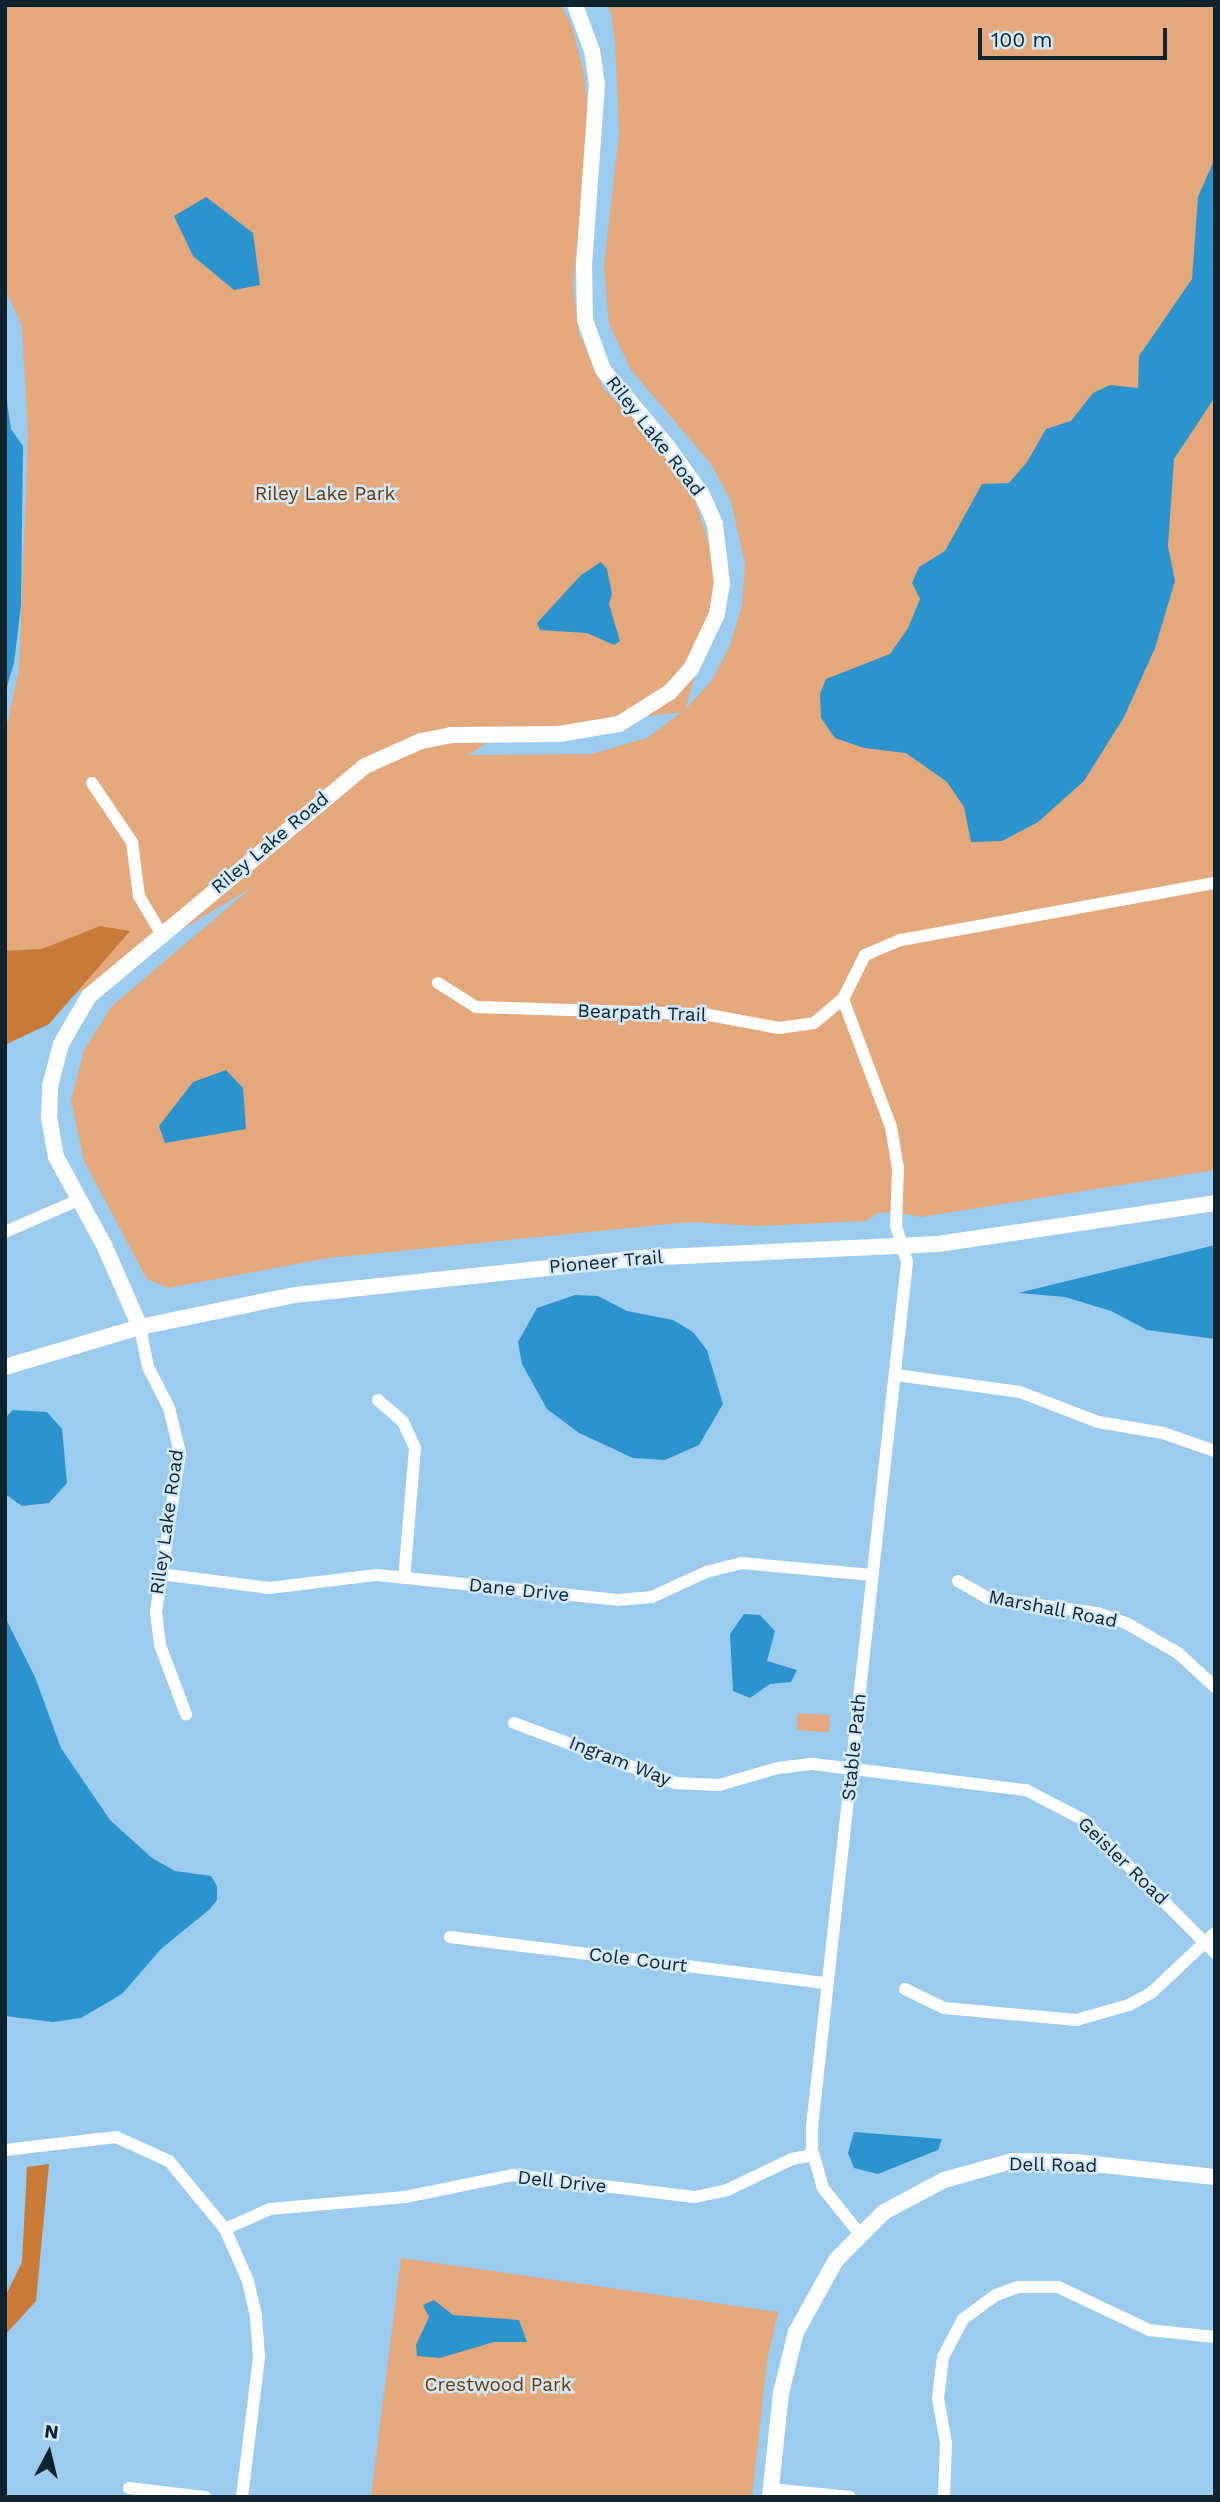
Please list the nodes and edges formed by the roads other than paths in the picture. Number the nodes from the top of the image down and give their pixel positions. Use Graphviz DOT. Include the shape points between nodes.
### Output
graph roads {
  1 [pos="575,5"];
  2 [pos="92,783"];
  3 [pos="1215,883"];
  4 [pos="161,933"];
  5 [pos="438,983"];
  6 [pos="844,999"];
  7 [pos="76,1200"];
  8 [pos="1215,1203"];
  9 [pos="5,1232"];
  10 [pos="902,1247"];
  11 [pos="140,1327"];
  12 [pos="5,1367"];
  13 [pos="896,1375"];
  14 [pos="378,1400"];
  15 [pos="1215,1451"];
  16 [pos="160,1574"];
  17 [pos="872,1575"];
  18 [pos="404,1578"];
  19 [pos="958,1581"];
  20 [pos="1215,1687"];
  21 [pos="187,1714"];
  22 [pos="514,1723"];
  23 [pos="851,1769"];
  24 [pos="450,1937"];
  25 [pos="1210,1938"];
  26 [pos="1215,1952"];
  27 [pos="826,1983"];
  28 [pos="905,1989"];
  29 [pos="5,2150"];
  30 [pos="813,2155"];
  31 [pos="1215,2177"];
  32 [pos="225,2229"];
  33 [pos="859,2233"];
  34 [pos="1215,2337"];
  35 [pos="129,2488"];
  36 [pos="770,2493"];
  37 [pos="205,2497"];
  38 [pos="242,2497"];
  39 [pos="850,2497"];
  40 [pos="944,2497"];
  1 -- 4 [label="street, Riley Lake Road" via="592,51 597,85 584,265 585,320 603,369 667,446 702,495 715,524 722,584 706,643 670,692 619,724 559,734 451,735 421,741 374,761"];
  2 -- 4 [label="street" via="132,842 139,895"];
  3 -- 6 [label="street, Bearpath Trail" via="901,940 865,956"];
  4 -- 7 [label="street, Riley Lake Road" via="89,996 61,1044 50,1086 49,1119 56,1157"];
  5 -- 6 [label="street, Bearpath Trail" via="476,1007 704,1014 779,1028 814,1023"];
  6 -- 10 [label="street" via="891,1127 898,1168 895,1212"];
  7 -- 9 [label="street"];
  7 -- 11 [label="street, Riley Lake Road" via="104,1245"];
  8 -- 10 [label="street, Pioneer Trail"];
  10 -- 11 [label="street, Pioneer Trail" via="573,1264 295,1295"];
  10 -- 13 [label="street, Stable Path" via="907,1262"];
  11 -- 12 [label="street, Pioneer Trail"];
  11 -- 16 [label="street, Riley Lake Road" via="148,1367 169,1408 180,1453"];
  13 -- 15 [label="street" via="1020,1392 1098,1422 1163,1433"];
  13 -- 17 [label="street, Stable Path"];
  14 -- 18 [label="street" via="403,1422 415,1448"];
  16 -- 18 [label="street, Dane Drive" via="269,1588 360,1574"];
  16 -- 21 [label="street, Riley Lake Road" via="158,1637"];
  17 -- 18 [label="street, Dane Drive" via="741,1563 706,1572 652,1597 618,1601"];
  17 -- 23 [label="street, Stable Path"];
  19 -- 20 [label="street, Marshall Road" via="988,1598 1097,1613 1126,1623 1178,1653"];
  22 -- 23 [label="street, Ingram Way" via="675,1783 719,1785 796,1765"];
  23 -- 25 [label="street, Geisler Road" via="1000,1785 1048,1798 1082,1819"];
  23 -- 27 [label="street, Stable Path"];
  24 -- 27 [label="street, Cole Court"];
  25 -- 26 [label="street, Geisler Road"];
  25 -- 28 [label="street" via="1152,1992 1129,2006 1076,2020 944,2008"];
  27 -- 30 [label="street, Stable Path"];
  29 -- 32 [label="street" via="116,2137 169,2161"];
  30 -- 32 [label="street, Dell Drive" via="792,2159 727,2190 695,2197 513,2175 405,2196 270,2209"];
  30 -- 33 [label="street, Stable Path" via="823,2188"];
  31 -- 33 [label="street, Dell Road" via="1075,2162 1012,2161 944,2180 911,2195"];
  32 -- 38 [label="street" via="248,2281 257,2330"];
  33 -- 36 [label="street, Dell Road" via="821,2280 796,2332 781,2393"];
  34 -- 40 [label="street" via="1149,2330 1058,2287 1018,2287 978,2305 950,2338 938,2377 946,2443"];
  35 -- 37 [label="street"];
  36 -- 39 [label="street"];
}
